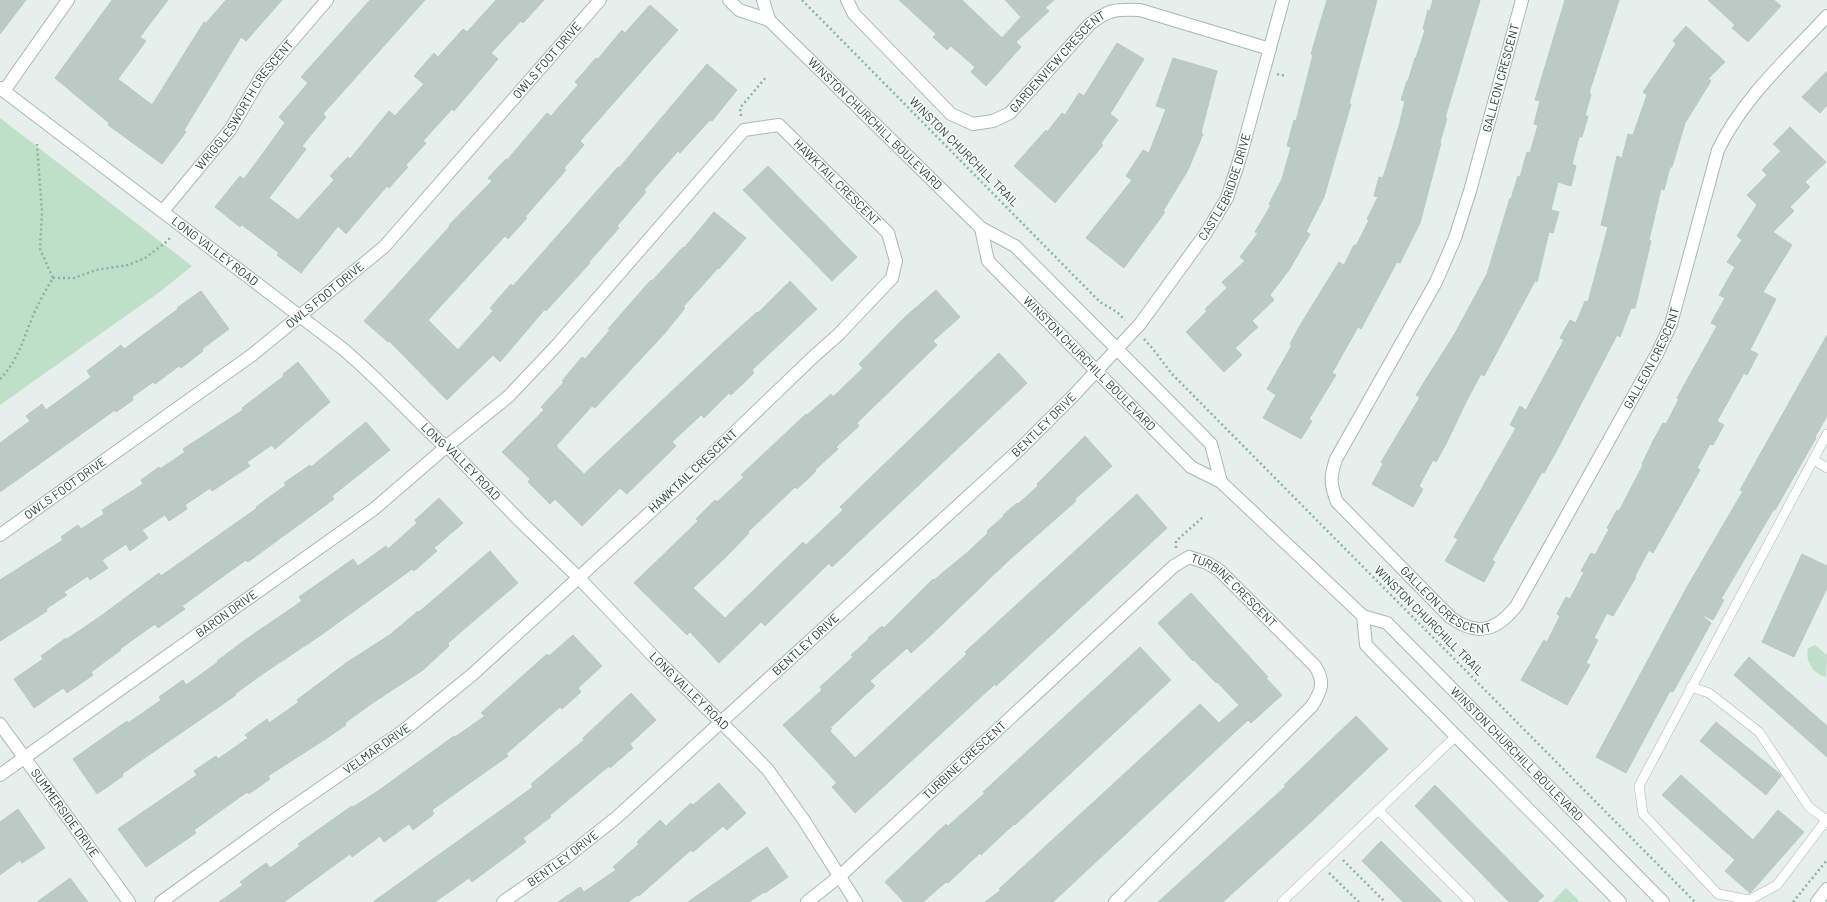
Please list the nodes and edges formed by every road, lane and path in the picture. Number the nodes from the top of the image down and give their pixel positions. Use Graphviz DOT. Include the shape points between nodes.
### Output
graph roads {
  1 [pos="68,0"];
  2 [pos="327,0"];
  3 [pos="600,0"];
  4 [pos="729,0"];
  5 [pos="763,0"];
  6 [pos="802,0"];
  7 [pos="847,0"];
  8 [pos="1283,0"];
  9 [pos="1522,0"];
  10 [pos="1827,16"];
  11 [pos="768,20"];
  12 [pos="1270,48"];
  13 [pos="1277,73"];
  14 [pos="767,76"];
  15 [pos="1286,76"];
  16 [pos="2,89"];
  17 [pos="744,130"];
  18 [pos="37,144"];
  19 [pos="163,211"];
  20 [pos="182,225"];
  21 [pos="981,228"];
  22 [pos="53,278"];
  23 [pos="1117,312"];
  24 [pos="299,316"];
  25 [pos="1117,349"];
  26 [pos="1153,349"];
  27 [pos="1096,371"];
  28 [pos="0,379"];
  29 [pos="1827,434"];
  30 [pos="447,446"];
  31 [pos="1814,460"];
  32 [pos="1827,468"];
  33 [pos="1221,482"];
  34 [pos="1203,517"];
  35 [pos="0,535"];
  36 [pos="1174,566"];
  37 [pos="580,578"];
  38 [pos="1363,616"];
  39 [pos="1691,687"];
  40 [pos="721,722"];
  41 [pos="0,724"];
  42 [pos="1456,736"];
  43 [pos="25,758"];
  44 [pos="0,775"];
  45 [pos="1378,810"];
  46 [pos="1827,819"];
  47 [pos="1334,851"];
  48 [pos="1827,860"];
  49 [pos="1321,865"];
  50 [pos="840,876"];
  51 [pos="1827,889"];
  52 [pos="129,902"];
  53 [pos="161,902"];
  54 [pos="503,902"];
  55 [pos="806,902"];
  56 [pos="856,902"];
  57 [pos="1115,902"];
  58 [pos="1282,902"];
  59 [pos="1359,902"];
  60 [pos="1385,902"];
  61 [pos="1470,902"];
  62 [pos="1620,902"];
  63 [pos="1663,902"];
  64 [pos="1695,902"];
  65 [pos="1793,902"];
  66 [pos="1817,902"];
  1 -- 16 [label="street"];
  2 -- 19 [label="street, WRIGGLESWORTH CRESCENT" via="261,77 230,130"];
  3 -- 24 [label="street, OWLS FOOT DRIVE" via="384,247"];
  4 -- 11 [label="street, WINSTON CHURCHILL BOULEVARD" via="739,10"];
  5 -- 11 [label="street"];
  6 -- 23 [label="path, WINSTON CHURCHILL TRAIL" via="1100,302"];
  7 -- 12 [label="street, GARDENVIEW CRESCENT" via="854,14 951,114 973,124 993,121 1010,113 1089,25 1103,14 1121,9 1140,10"];
  8 -- 12 [label="street, CASTLEBRIDGE DRIVE"];
  9 -- 10 [label="street, GALLEON CRESCENT" via="1455,238 1436,282 1336,459 1331,473 1331,487 1337,502 1450,617 1459,624 1485,629 1498,625 1517,605 1657,354 1671,324 1718,150 1728,130 1741,110"];
  11 -- 21 [label="street, WINSTON CHURCHILL BOULEVARD"];
  12 -- 25 [label="street, CASTLEBRIDGE DRIVE" via="1227,198 1206,233 1140,324"];
  13 -- 15 [label="path"];
  14 -- 17 [label="path" via="740,108"];
  16 -- 19 [label="street, LONG VALLEY ROAD"];
  17 -- 30 [label="street" via="522,384"];
  17 -- 37 [label="street, HAWKTAIL CRESCENT" via="779,125 807,151 888,233 896,261 892,278 838,335"];
  18 -- 22 [label="path" via="42,212 40,249"];
  19 -- 20 [label="street, LONG VALLEY ROAD"];
  20 -- 22 [label="path" via="165,244 145,258 128,265 96,270 74,278"];
  20 -- 24 [label="street, LONG VALLEY ROAD"];
  21 -- 25 [label="street, WINSTON CHURCHILL BOULEVARD" via="1015,246"];
  21 -- 27 [label="street, WINSTON CHURCHILL BOULEVARD" via="988,261"];
  22 -- 28 [label="path" via="33,315 17,358"];
  24 -- 30 [label="street, LONG VALLEY ROAD" via="358,362"];
  24 -- 35 [label="street, OWLS FOOT DRIVE" via="252,355"];
  25 -- 27 [label="street, CASTLEBRIDGE DRIVE"];
  25 -- 33 [label="street, WINSTON CHURCHILL BOULEVARD" via="1210,444"];
  26 -- 64 [label="path, WINSTON CHURCHILL TRAIL" via="1172,374"];
  27 -- 33 [label="street, WINSTON CHURCHILL BOULEVARD" via="1191,467"];
  27 -- 40 [label="street, BENTLEY DRIVE" via="1020,449"];
  29 -- 31 [label="lane"];
  30 -- 37 [label="street, LONG VALLEY ROAD" via="520,522"];
  30 -- 43 [label="street, BARON DRIVE" via="374,508"];
  31 -- 32 [label="lane"];
  31 -- 39 [label="lane"];
  33 -- 38 [label="street, WINSTON CHURCHILL BOULEVARD"];
  34 -- 36 [label="path" via="1176,541"];
  36 -- 50 [label="street, TURBINE CRESCENT"];
  36 -- 57 [label="street, TURBINE CRESCENT" via="1189,557 1218,570 1315,666 1321,675 1321,689 1312,706"];
  37 -- 40 [label="street, LONG VALLEY ROAD" via="656,659"];
  37 -- 53 [label="street, VELMAR DRIVE" via="493,656 403,731"];
  38 -- 42 [label="street" via="1366,645"];
  38 -- 63 [label="street, WINSTON CHURCHILL BOULEVARD" via="1387,623"];
  39 -- 46 [label="lane" via="1709,693 1759,732 1809,808"];
  39 -- 46 [label="lane" via="1638,786 1643,814 1718,894 1749,900 1777,885"];
  40 -- 50 [label="street, LONG VALLEY ROAD" via="768,770"];
  40 -- 54 [label="street, BENTLEY DRIVE" via="617,817 563,860"];
  41 -- 43 [label="street, SUMMERSIDE DRIVE"];
  42 -- 45 [label="lane"];
  42 -- 62 [label="street"];
  43 -- 44 [label="street, BARON DRIVE"];
  43 -- 52 [label="street, SUMMERSIDE DRIVE"];
  45 -- 47 [label="lane"];
  45 -- 61 [label="lane"];
  47 -- 49 [label="lane"];
  47 -- 60 [label="path"];
  48 -- 65 [label="path"];
  49 -- 58 [label="lane"];
  49 -- 59 [label="path"];
  50 -- 55 [label="street, TURBINE CRESCENT"];
  50 -- 56 [label="street, LONG VALLEY ROAD"];
  51 -- 66 [label="street"];
}
